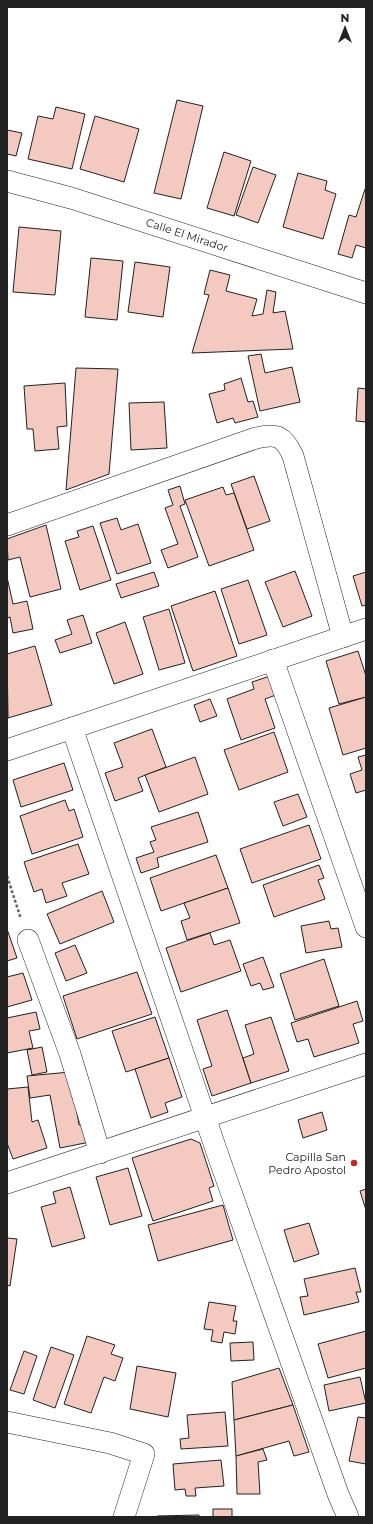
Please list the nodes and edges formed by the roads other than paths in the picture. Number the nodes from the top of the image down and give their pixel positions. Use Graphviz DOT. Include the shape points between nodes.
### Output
graph roads {
  1 [pos="7,181"];
  2 [pos="366,294"];
  3 [pos="7,526"];
  4 [pos="366,630"];
  5 [pos="343,637"];
  6 [pos="273,660"];
  7 [pos="72,728"];
  8 [pos="7,750"];
  9 [pos="366,927"];
  10 [pos="28,940"];
  11 [pos="366,1064"];
  12 [pos="206,1117"];
  13 [pos="100,1153"];
  14 [pos="7,1183"];
  15 [pos="7,1422"];
  16 [pos="124,1517"];
  17 [pos="348,1517"];
  1 -- 2 [label="street, Calle El Mirador" via="71,198"];
  3 -- 5 [label="street" via="256,438 275,436 283,439 293,456"];
  4 -- 5 [label="street"];
  5 -- 6 [label="street"];
  6 -- 7 [label="street"];
  6 -- 9 [label="street"];
  7 -- 8 [label="street"];
  7 -- 12 [label="street"];
  10 -- 13 [label="street" via="70,1054"];
  11 -- 12 [label="street"];
  12 -- 13 [label="street"];
  12 -- 17 [label="street"];
  13 -- 14 [label="street"];
  15 -- 16 [label="street" via="110,1443 144,1454"];
}
